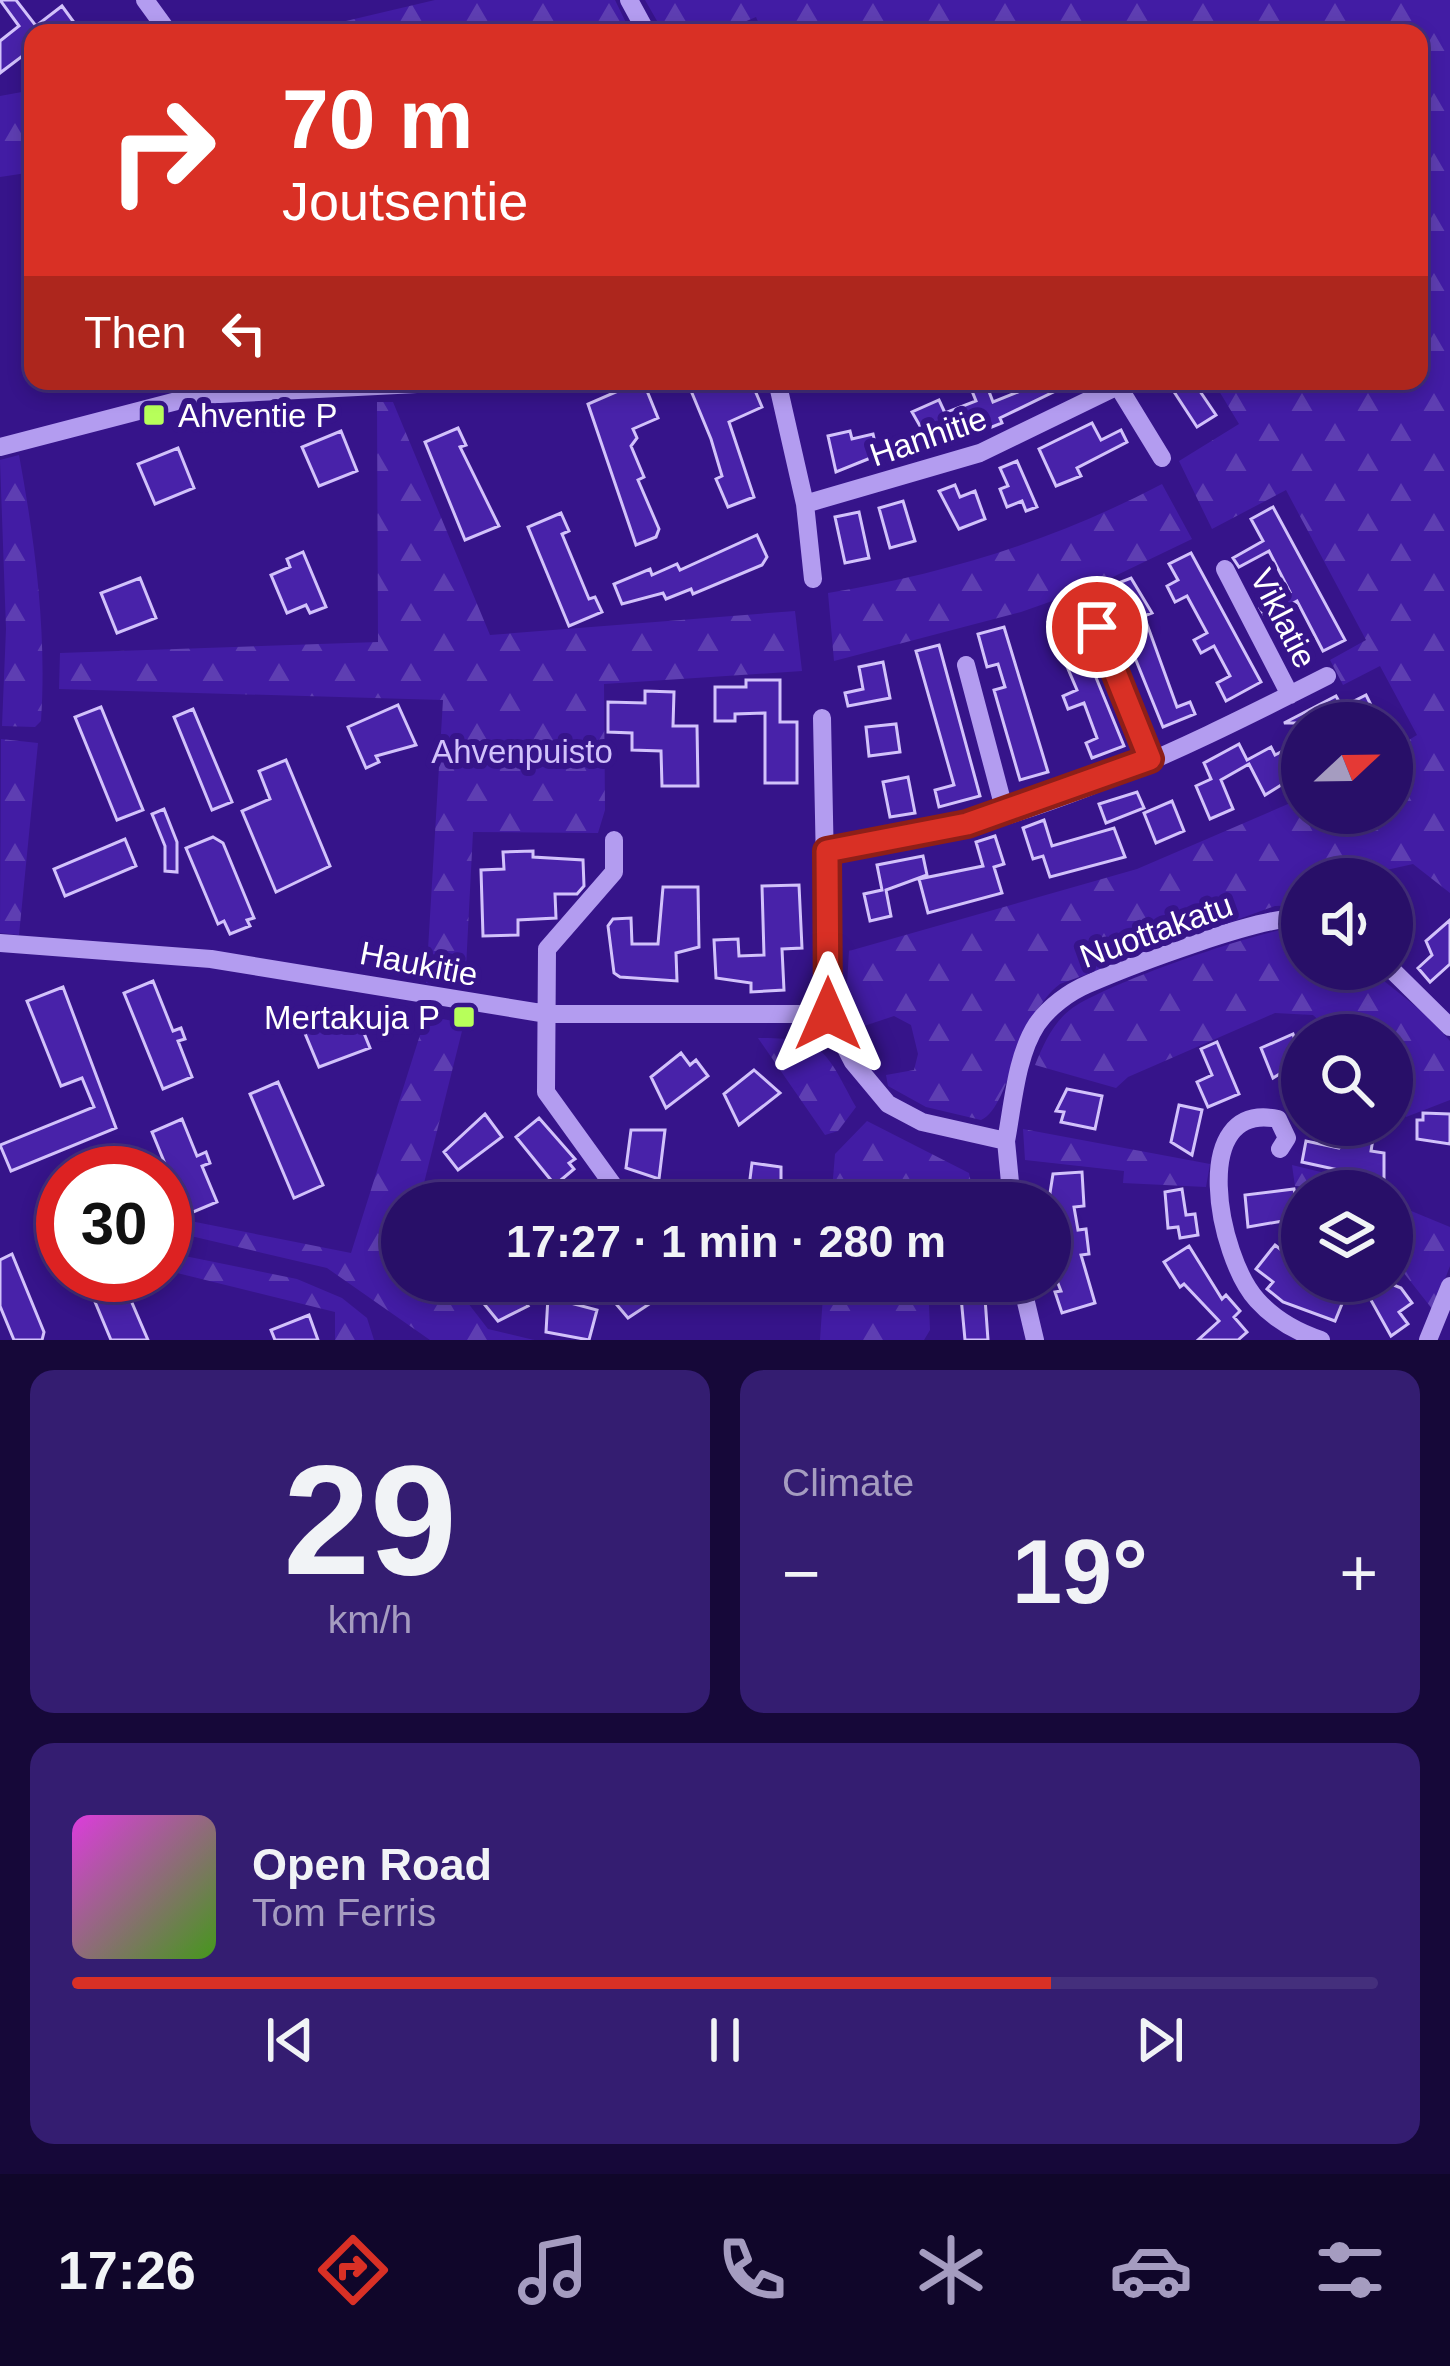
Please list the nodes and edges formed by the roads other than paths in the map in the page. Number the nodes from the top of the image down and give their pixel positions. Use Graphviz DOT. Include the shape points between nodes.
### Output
graph roads {
  1 [pos="145,0"];
  2 [pos="163,24"];
  3 [pos="299,390"];
  4 [pos="779,390"];
  5 [pos="1102,390"];
  6 [pos="1120,390"];
  7 [pos="0,447"];
  8 [pos="1162,458"];
  9 [pos="805,504"];
  10 [pos="1225,568"];
  11 [pos="813,579"];
  12 [pos="1097,627"];
  13 [pos="965,665"];
  14 [pos="1327,676"];
  15 [pos="1290,695"];
  16 [pos="822,718"];
  17 [pos="1150,759"];
  18 [pos="1005,812"];
  19 [pos="614,840"];
  20 [pos="827,851"];
  21 [pos="1281,923"];
  22 [pos="0,943"];
  23 [pos="1412,990"];
  24 [pos="547,1014"];
  25 [pos="828,1014"];
  26 [pos="1450,1027"];
  27 [pos="1006,1141"];
  28 [pos="1280,1149"];
  29 [pos="611,1182"];
  30 [pos="1010,1182"];
  31 [pos="1450,1286"];
  32 [pos="1026,1302"];
  33 [pos="1035,1340"];
  34 [pos="1321,1340"];
  35 [pos="1428,1340"];
  1 -- 2 [label="street"];
  3 -- 7 [label="street" via="200,395"];
  4 -- 9 [label="street"];
  5 -- 9 [label="street, Hanhitie" via="951,464"];
  6 -- 8 [label="street, Hanhitie"];
  9 -- 11 [label="street"];
  10 -- 15 [label="street, Viklatie"];
  12 -- 17 [label="street"];
  13 -- 18 [label="street"];
  14 -- 15 [label="street"];
  15 -- 17 [label="street"];
  16 -- 20 [label="street"];
  17 -- 18 [label="street"];
  18 -- 20 [label="street" via="901,841"];
  19 -- 24 [label="street" via="614,872 547,949"];
  20 -- 25 [label="street"];
  21 -- 27 [label="street, Nuottakatu" via="1060,1000 1036,1025"];
  22 -- 24 [label="street, Haukitie" via="211,959"];
  23 -- 26 [label="street"];
  24 -- 25 [label="street, Haukitie"];
  24 -- 29 [label="street" via="546,1092"];
  25 -- 27 [label="street" via="888,1104 922,1122"];
  27 -- 30 [label="street, Nuottakatu"];
  28 -- 34 [label="street" via="1287,1138 1278,1119 1253,1120 1230,1136 1218,1175 1226,1250 1256,1300"];
  31 -- 35 [label="street"];
  32 -- 33 [label="street"];
}
